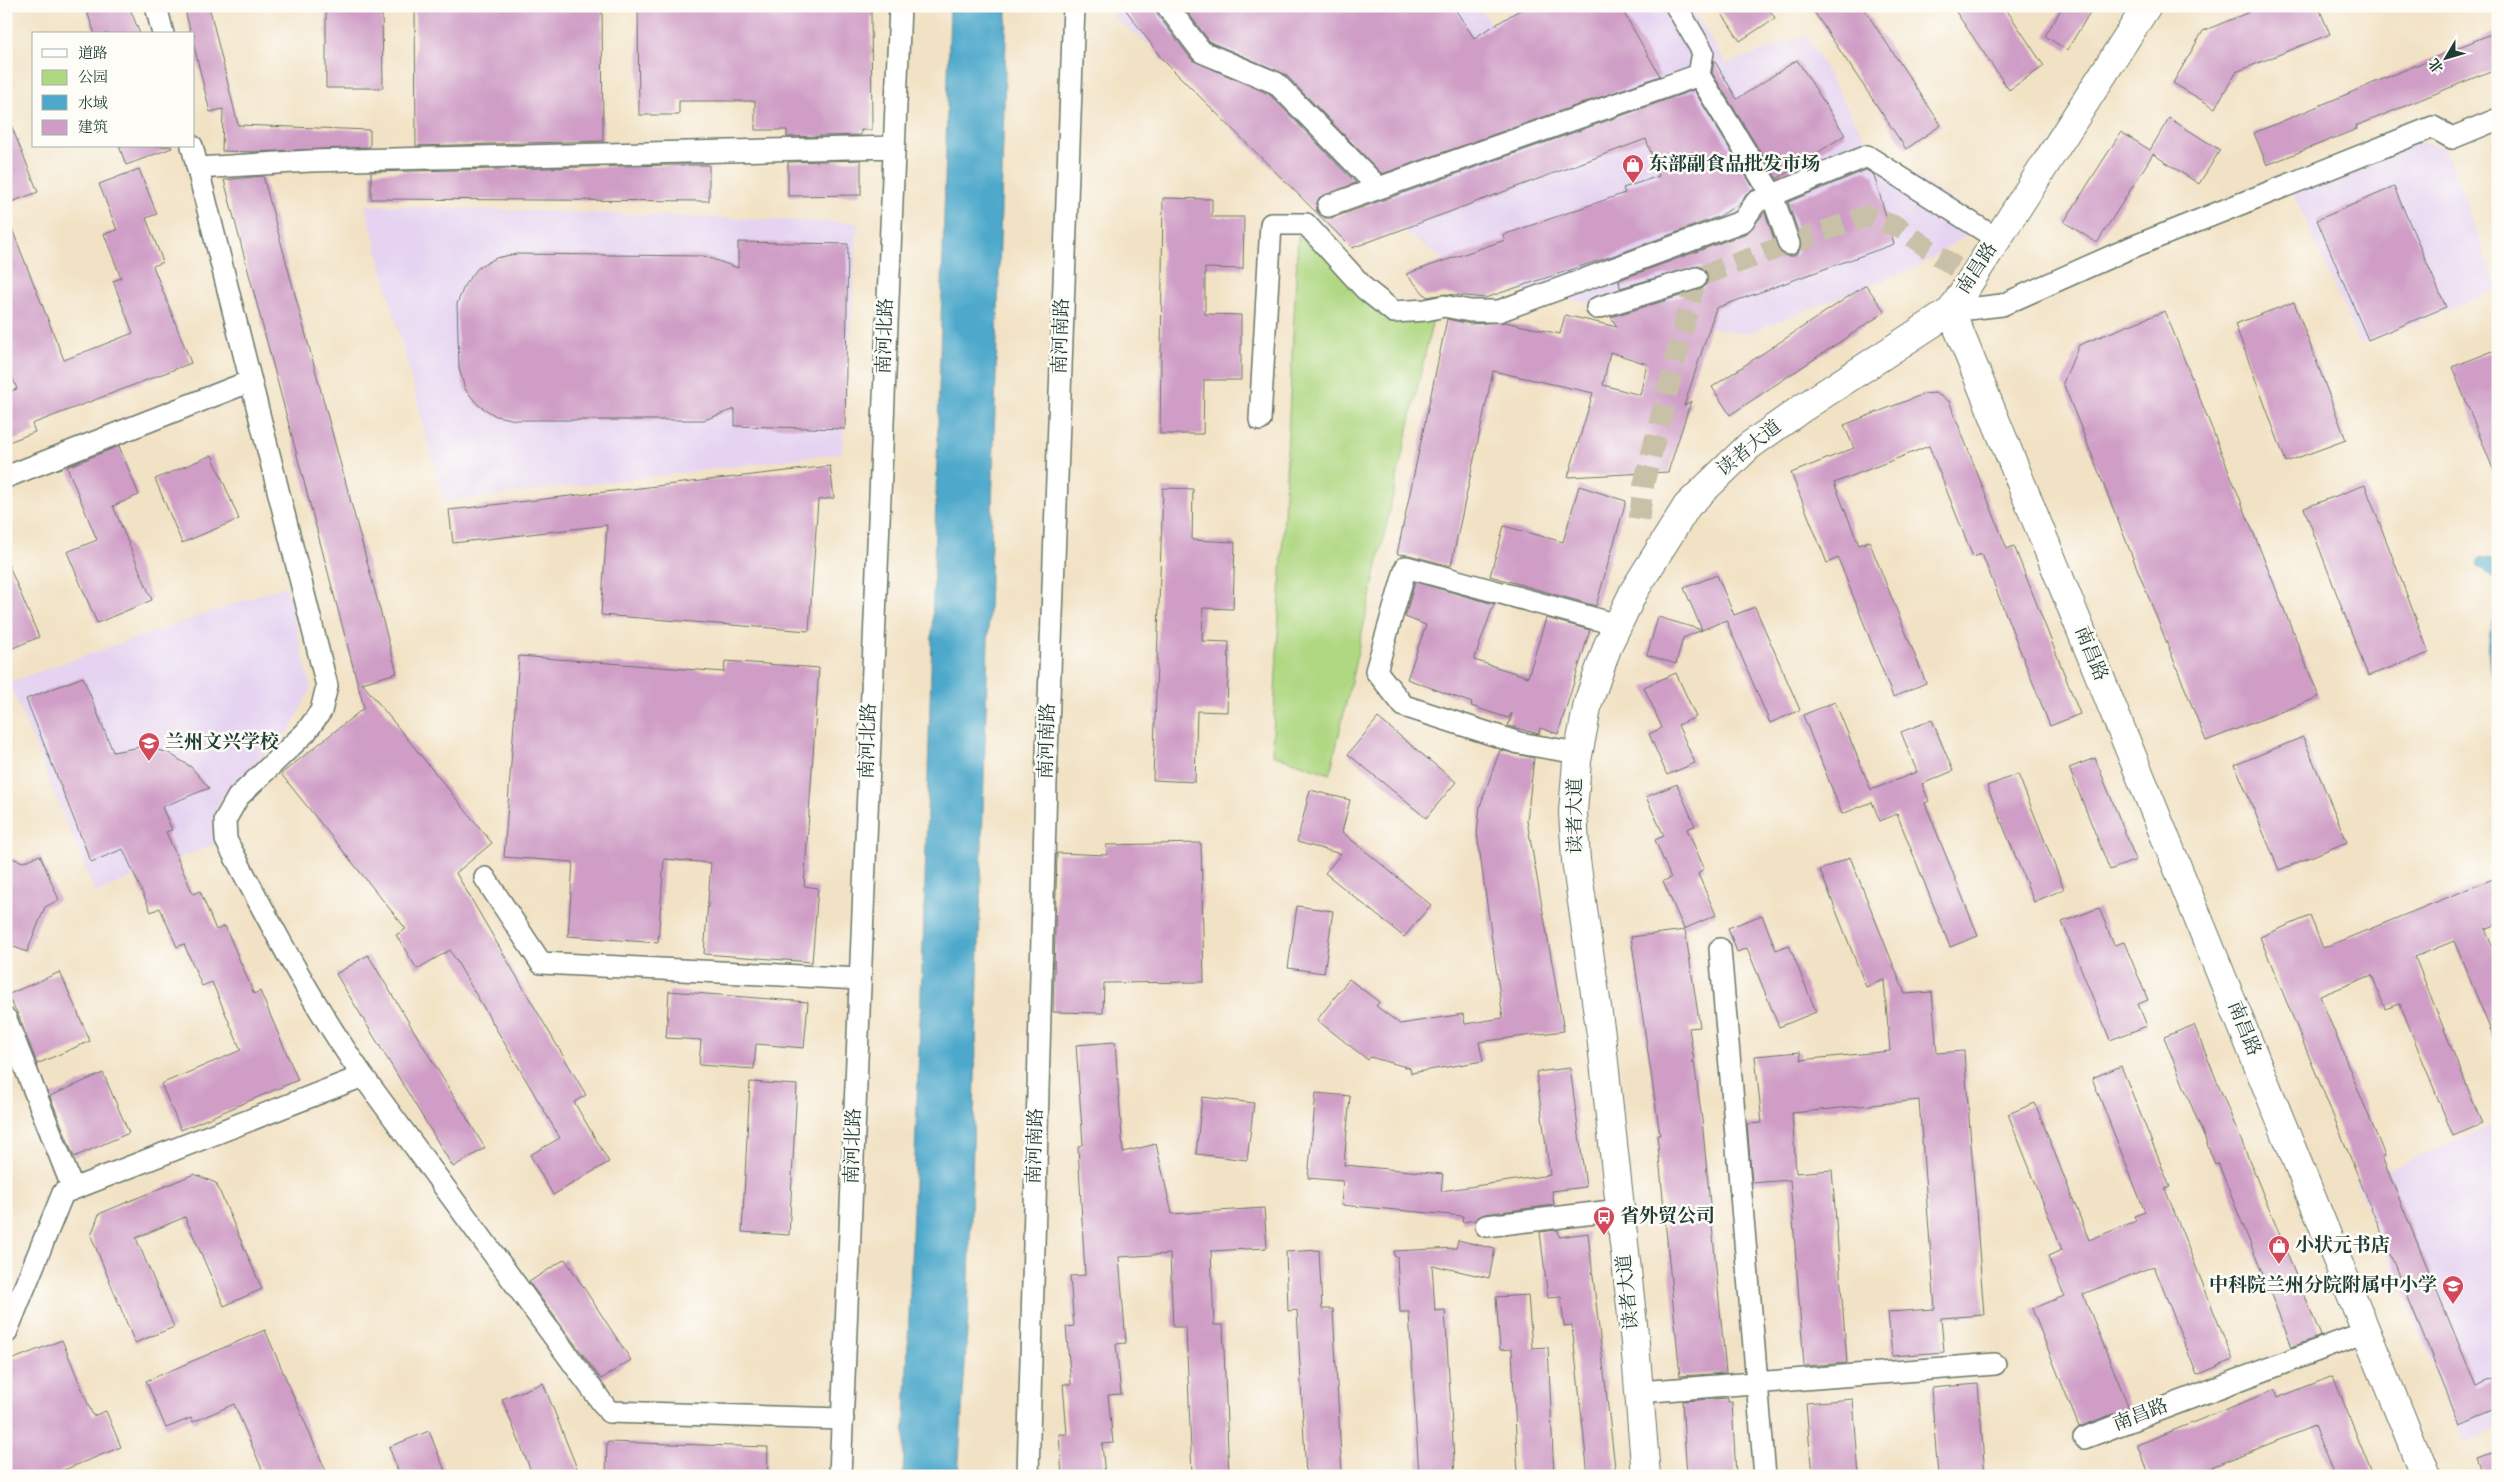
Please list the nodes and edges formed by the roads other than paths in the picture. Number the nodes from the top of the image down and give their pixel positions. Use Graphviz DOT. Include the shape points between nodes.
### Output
graph roads {
  1 [pos="156,6"];
  2 [pos="900,6"];
  3 [pos="1074,6"];
  4 [pos="1167,6"];
  5 [pos="1676,6"];
  6 [pos="2147,6"];
  7 [pos="162,32"];
  8 [pos="1699,75"];
  9 [pos="2498,119"];
  10 [pos="894,147"];
  11 [pos="193,148"];
  12 [pos="198,168"];
  13 [pos="1379,188"];
  14 [pos="1772,195"];
  15 [pos="1328,206"];
  16 [pos="1997,239"];
  17 [pos="1789,244"];
  18 [pos="1696,278"];
  19 [pos="1597,308"];
  20 [pos="1951,311"];
  21 [pos="251,381"];
  22 [pos="1260,420"];
  23 [pos="6,477"];
  24 [pos="1618,625"];
  25 [pos="1578,753"];
  26 [pos="486,878"];
  27 [pos="1720,949"];
  28 [pos="860,979"];
  29 [pos="6,1019"];
  30 [pos="363,1076"];
  31 [pos="73,1189"];
  32 [pos="1620,1210"];
  33 [pos="1486,1226"];
  34 [pos="2366,1332"];
  35 [pos="6,1333"];
  36 [pos="1994,1364"];
  37 [pos="1758,1383"];
  38 [pos="1639,1392"];
  39 [pos="843,1419"];
  40 [pos="2084,1438"];
  41 [pos="840,1476"];
  42 [pos="1028,1476"];
  43 [pos="1646,1476"];
  44 [pos="1765,1476"];
  45 [pos="2425,1476"];
  1 -- 7 [label="street"];
  2 -- 10 [label="street, 南河北路"];
  3 -- 42 [label="street, 南河南路" via="1046,772"];
  4 -- 13 [label="street" via="1202,52 1276,82"];
  5 -- 8 [label="street" via="1703,52"];
  6 -- 16 [label="main road, 南昌路"];
  8 -- 13 [label="street"];
  8 -- 14 [label="street"];
  9 -- 20 [label="street" via="2452,138 2433,127 2130,248 2002,304"];
  10 -- 12 [label="street" via="310,161"];
  10 -- 28 [label="street, 南河北路"];
  11 -- 12 [label="street"];
  12 -- 21 [label="street"];
  13 -- 15 [label="street"];
  14 -- 16 [label="street" via="1867,156"];
  14 -- 17 [label="street"];
  14 -- 22 [label="street" via="1756,202 1743,221 1499,311 1470,311 1444,306 1394,312 1365,289 1306,224 1271,224"];
  16 -- 20 [label="main road, 南昌路"];
  18 -- 19 [label="street"];
  20 -- 24 [label="main road, 读者大道" via="1801,409 1749,446 1715,478 1687,506 1634,591"];
  20 -- 34 [label="main road, 南昌路"];
  21 -- 23 [label="street"];
  21 -- 30 [label="street" via="327,686 321,711 306,732 238,797 224,820 226,840 328,1027"];
  24 -- 25 [label="main road, 读者大道" via="1588,703"];
  24 -- 25 [label="street" via="1406,567 1376,671 1404,706 1519,742"];
  25 -- 32 [label="main road, 读者大道" via="1573,812 1576,860 1601,1036"];
  26 -- 28 [label="street" via="541,963"];
  27 -- 37 [label="street"];
  28 -- 39 [label="street, 南河北路"];
  29 -- 31 [label="street"];
  30 -- 31 [label="street"];
  30 -- 39 [label="street" via="608,1412"];
  31 -- 35 [label="street" via="63,1193"];
  32 -- 33 [label="street"];
  32 -- 38 [label="main road, 读者大道"];
  34 -- 40 [label="street, 南昌路"];
  34 -- 45 [label="main road, 南昌路"];
  36 -- 37 [label="street"];
  37 -- 38 [label="street"];
  37 -- 44 [label="street"];
  38 -- 43 [label="main road, 读者大道"];
  39 -- 41 [label="street, 南河北路"];
}
